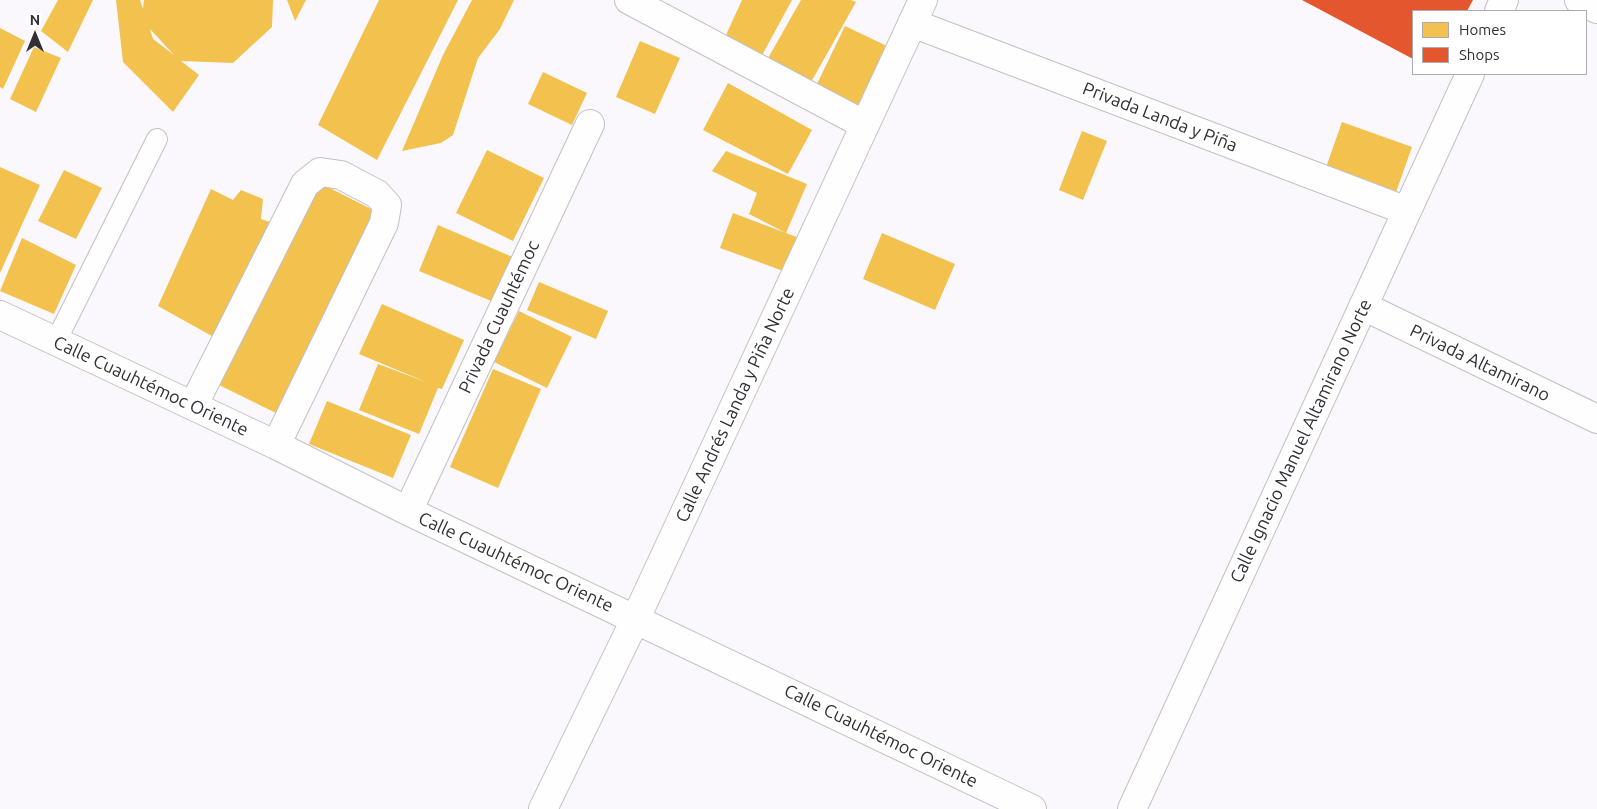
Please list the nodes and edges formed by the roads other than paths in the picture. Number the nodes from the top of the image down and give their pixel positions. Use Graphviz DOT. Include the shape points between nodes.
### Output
graph roads {
  1 [pos="629,0"];
  2 [pos="1579,0"];
  3 [pos="1597,9"];
  4 [pos="918,12"];
  5 [pos="1470,75"];
  6 [pos="590,124"];
  7 [pos="865,125"];
  8 [pos="157,138"];
  9 [pos="1407,211"];
  10 [pos="1363,306"];
  11 [pos="0,314"];
  12 [pos="56,341"];
  13 [pos="193,406"];
  14 [pos="1597,419"];
  15 [pos="276,445"];
  16 [pos="408,511"];
  17 [pos="636,618"];
  18 [pos="543,809"];
  19 [pos="1032,809"];
  20 [pos="1132,809"];
  1 -- 7 [label="street"];
  2 -- 3 [label="street"];
  4 -- 7 [label="street, Calle Andrés Landa y Piña Norte"];
  4 -- 9 [label="street, Privada Landa y Piña"];
  5 -- 9 [label="street, Calle Ignacio Manuel Altamirano Norte"];
  6 -- 16 [label="street, Privada Cuauhtémoc"];
  7 -- 17 [label="street, Calle Andrés Landa y Piña Norte"];
  8 -- 12 [label="lane"];
  9 -- 10 [label="street, Calle Ignacio Manuel Altamirano Norte"];
  10 -- 14 [label="street, Privada Altamirano"];
  10 -- 20 [label="street, Calle Ignacio Manuel Altamirano Norte"];
  11 -- 12 [label="street, Calle Cuauhtémoc Oriente"];
  12 -- 13 [label="street, Calle Cuauhtémoc Oriente"];
  13 -- 15 [label="street, Calle Cuauhtémoc Oriente"];
  13 -- 15 [label="street" via="305,184 320,172 341,175 377,194 387,205 384,223"];
  15 -- 16 [label="street, Calle Cuauhtémoc Oriente"];
  16 -- 17 [label="street, Calle Cuauhtémoc Oriente"];
  17 -- 18 [label="street, Calle Andrés Landa y Piña Norte"];
  17 -- 19 [label="street, Calle Cuauhtémoc Oriente"];
}
